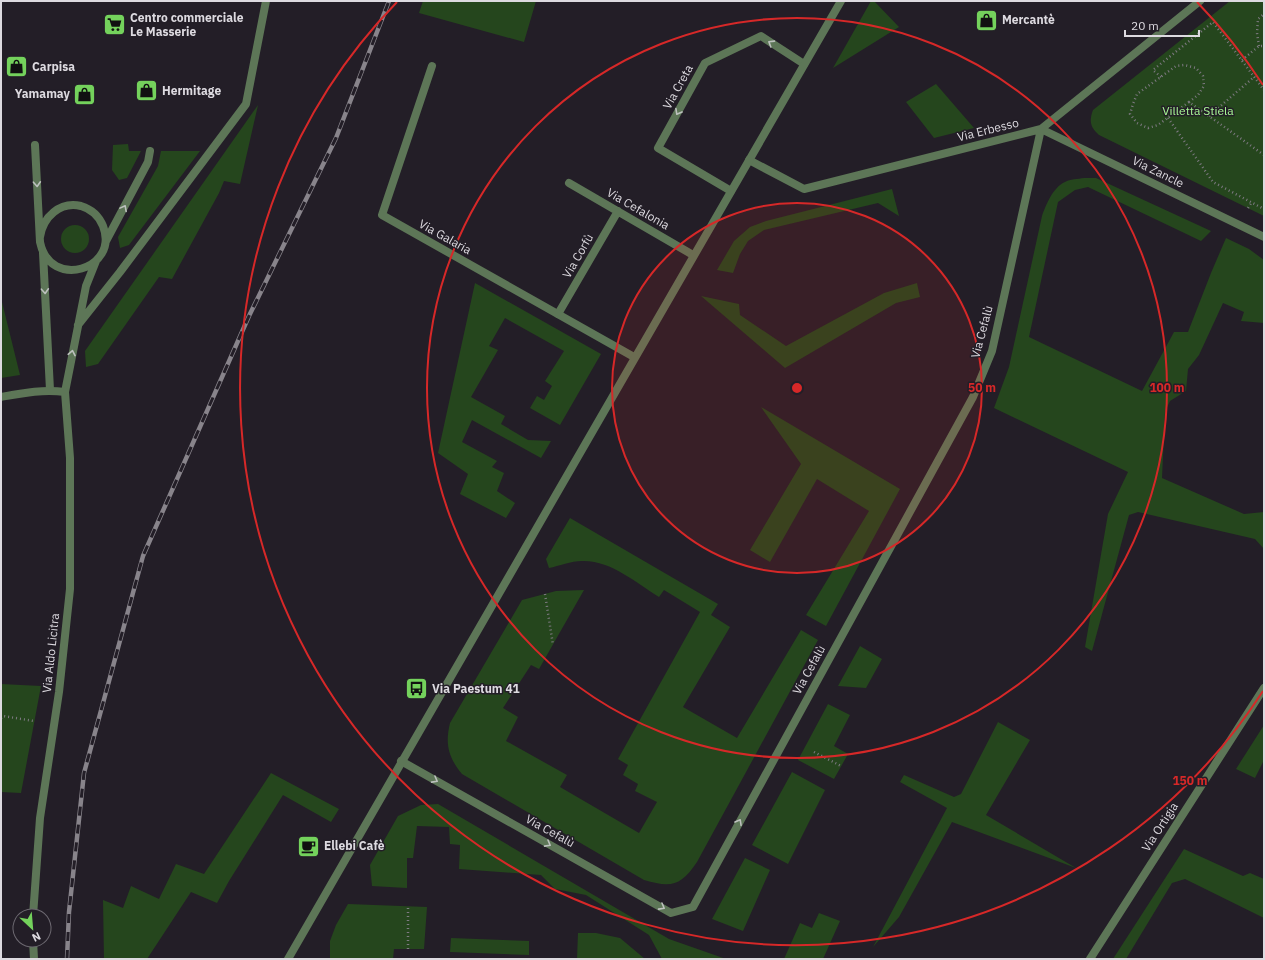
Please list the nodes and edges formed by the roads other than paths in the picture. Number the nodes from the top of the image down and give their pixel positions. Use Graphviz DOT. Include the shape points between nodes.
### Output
graph roads {
  1 [pos="266,1"];
  2 [pos="841,1"];
  3 [pos="1200,1"];
  4 [pos="804,64"];
  5 [pos="432,66"];
  6 [pos="1041,129"];
  7 [pos="34,145"];
  8 [pos="150,151"];
  9 [pos="749,160"];
  10 [pos="570,183"];
  11 [pos="731,191"];
  12 [pos="618,211"];
  13 [pos="40,237"];
  14 [pos="1264,238"];
  15 [pos="105,242"];
  16 [pos="43,252"];
  17 [pos="694,255"];
  18 [pos="96,261"];
  19 [pos="558,314"];
  20 [pos="78,325"];
  21 [pos="634,357"];
  22 [pos="50,390"];
  23 [pos="65,392"];
  24 [pos="1,397"];
  25 [pos="1264,688"];
  26 [pos="401,761"];
  27 [pos="33,908"];
  28 [pos="33,948"];
  29 [pos="34,959"];
  30 [pos="288,959"];
  31 [pos="1090,959"];
  1 -- 20 [label="street" via="246,104"];
  2 -- 4 [label="street"];
  3 -- 6 [label="street, Via Erbesso"];
  4 -- 9 [label="street"];
  4 -- 11 [label="street, Via Creta, one-way" via="761,36 705,63 658,148"];
  5 -- 19 [label="street, Via Galaria" via="382,215"];
  6 -- 9 [label="street, Via Erbesso" via="804,189"];
  6 -- 14 [label="street, Via Zancle"];
  26 -- 6 [label="street, Via Cefalù, one-way" via="671,913 693,907 973,397 992,352"];
  7 -- 13 [label="street, one-way"];
  15 -- 8 [label="street, one-way" via="148,162"];
  9 -- 11 [label="street"];
  10 -- 12 [label="street, Via Cefalonia"];
  11 -- 17 [label="street"];
  12 -- 17 [label="street, Via Cefalonia"];
  12 -- 19 [label="street, Via Corfù"];
  13 -- 15 [label="street" via="47,217 58,209 72,205 86,208 97,216 104,228"];
  13 -- 16 [label="street"];
  15 -- 18 [label="street"];
  16 -- 18 [label="street" via="53,264 68,270 83,269"];
  16 -- 22 [label="street, one-way"];
  17 -- 21 [label="street"];
  18 -- 20 [label="street, Via Aldo Licitra" via="86,286"];
  19 -- 21 [label="street, Via Galaria"];
  23 -- 20 [label="street, Via Aldo Licitra, one-way"];
  21 -- 26 [label="street"];
  22 -- 23 [label="street"];
  22 -- 24 [label="street"];
  23 -- 27 [label="street, Via Aldo Licitra" via="70,458 70,590 59,692 40,818"];
  25 -- 31 [label="street, Via Ortigia"];
  26 -- 30 [label="street"];
  28 -- 29 [label="street"];
}
